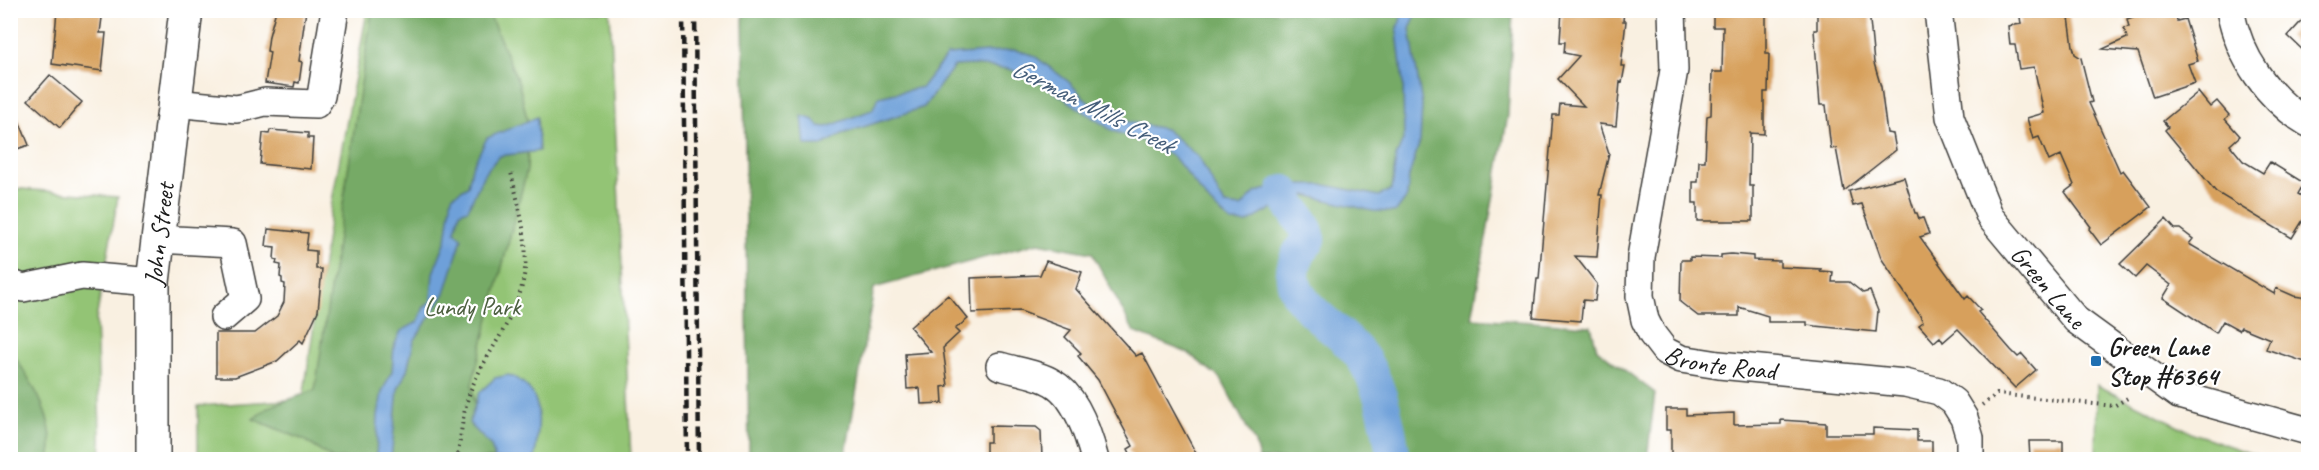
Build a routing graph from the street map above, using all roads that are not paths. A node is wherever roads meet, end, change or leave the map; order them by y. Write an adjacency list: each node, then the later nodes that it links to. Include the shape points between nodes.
1 (186, 10): 6 (main road, John Street)
2 (335, 10): 6 (street, via 321,96 316,104 267,102 237,108)
3 (1672, 10): 16 (street, Bronte Road, via 1674,70 1641,256 1640,296 1652,334 1665,351 1681,359 1905,383 1939,391 1954,402 1964,418 1970,438)
4 (1938, 10): 13 (street, Green Lane, via 1950,117 1990,217 2076,320 2179,395)
5 (2230, 10): 7 (street, via 2234,34 2258,76 2287,110)
6 (174, 103): 8 (main road, John Street)
7 (2308, 123)
8 (157, 239): 9 (main road, John Street); 11 (street, via 233,243 245,299)
9 (153, 282): 10 (street, via 82,276 22,288); 14 (main road, John Street)
10 (10, 283)
11 (224, 317)
12 (1000, 366): 15 (street, via 1053,383 1066,394)
13 (2308, 431)
14 (153, 459)
15 (1095, 459)
16 (1970, 459)

